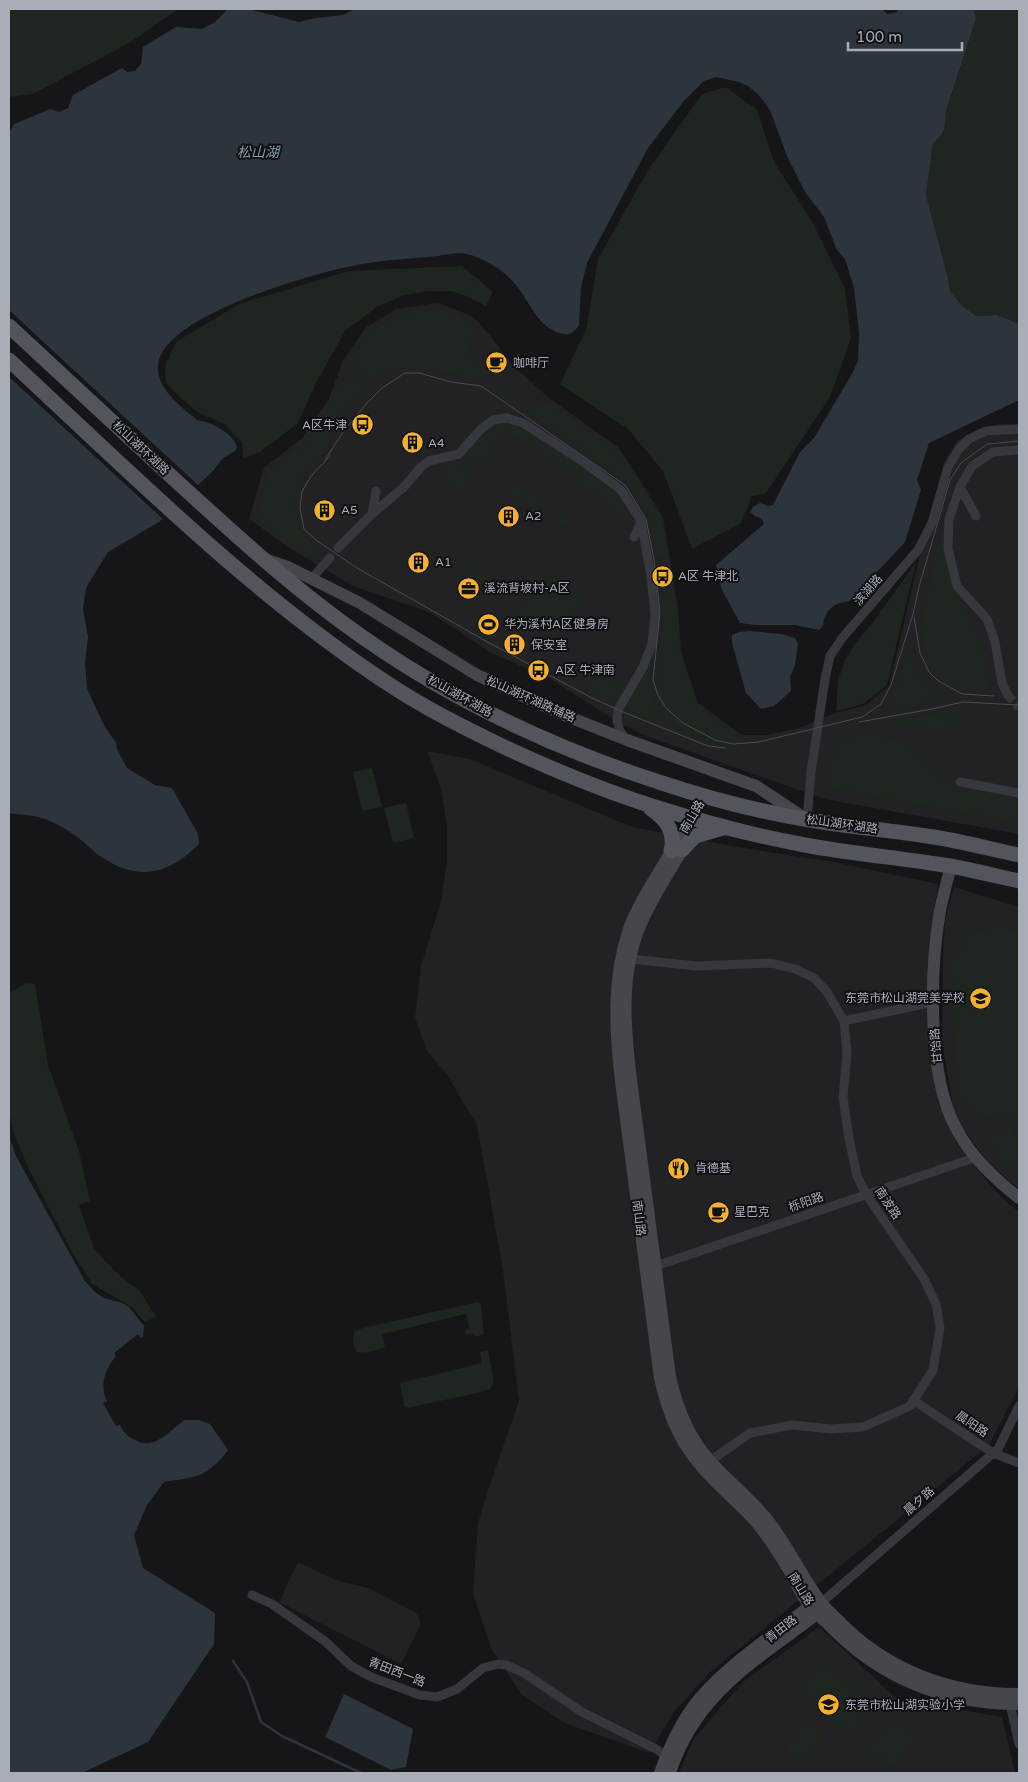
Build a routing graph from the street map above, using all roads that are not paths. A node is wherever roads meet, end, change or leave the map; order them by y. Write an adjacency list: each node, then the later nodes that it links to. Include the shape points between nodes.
1 (9, 326): 12 (main road, 松山湖环湖路)
2 (9, 360): 20 (main road, 松山湖环湖路, via 193,530 270,597 351,659 461,727 532,760)
3 (1019, 429): 22 (street, 滨湖路, via 980,433 955,454 922,543 830,656 810,772)
4 (1019, 450): 5 (street, via 993,452 984,457 972,466)
5 (960, 488): 8 (street); 15 (street, via 949,519 948,548 956,586 994,631 1002,683)
6 (376, 491): 7 (street)
7 (372, 514): 9 (street, via 429,461 458,454 492,420 507,418 538,432 608,480 621,490); 11 (street)
8 (976, 516)
9 (641, 521): 10 (street); 16 (street, via 655,614 652,644 643,667 618,710 616,721)
10 (634, 536)
11 (338, 548)
12 (262, 558): 14 (main road, 松山湖环湖路辅路); 19 (main road, 松山湖环湖路, via 343,624 461,699 599,761)
13 (330, 558): 14 (street)
14 (312, 578): 16 (main road, 松山湖环湖路辅路, via 377,612 477,675)
15 (1007, 694)
16 (627, 740): 22 (main road, 松山湖环湖路辅路, via 756,786)
17 (960, 782): 18 (street)
18 (1019, 793)
19 (704, 796): 21 (main road, 南山路); 22 (main road, 松山湖环湖路)
20 (641, 802): 21 (main road, 松山湖环湖路); 24 (main road, via 668,826)
21 (695, 818): 23 (main road, 松山湖环湖路); 24 (main road, 南山路)
22 (807, 820): 25 (main road, 松山湖环湖路, via 930,836)
23 (733, 828): 24 (main road, via 700,833); 26 (main road, 松山湖环湖路, via 804,844)
24 (677, 851): 28 (main road, 南山路, via 638,932); 34 (main road, 南山路, via 638,908 629,929 617,978 615,1003 616,1042)
25 (1019, 855)
26 (951, 866): 27 (main road, 松山湖环湖路); 29 (main road, 甘饴路, via 935,945)
27 (1019, 880)
28 (631, 959): 30 (street, 南波路, via 696,966 771,963 795,969 814,978 827,992); 34 (main road, 南山路, via 625,1003 626,1041)
29 (934, 1002): 30 (street); 31 (main road, 甘饴路, via 936,1053 945,1101 955,1127)
30 (844, 1021): 32 (street, 南波路, via 848,1053 843,1097 848,1138)
31 (974, 1158): 32 (street, 栎阳路); 33 (main road, 甘饴路)
32 (866, 1194): 34 (street, 栎阳路); 35 (street, 南波路, via 924,1279 936,1304 940,1328 933,1370)
33 (1019, 1198)
34 (650, 1268): 38 (main road, 南山路, via 676,1403 691,1436); 41 (main road, 南山路, via 660,1378 673,1422 702,1468 746,1510 768,1537)
35 (913, 1400): 37 (street, 晨阳路); 38 (street, 南波路, via 910,1406 863,1427 831,1429 792,1425 750,1433)
36 (1019, 1406): 37 (street, 晨夕路)
37 (993, 1453): 39 (street, 晨阳路); 41 (street, 晨夕路)
38 (710, 1461): 41 (main road, 南山路, via 776,1531)
39 (1019, 1463)
40 (252, 1595): 44 (street, 青田西一路, via 272,1604 326,1642 351,1666 371,1677 420,1695 437,1697 461,1687 479,1670 495,1664 506,1665 582,1712)
41 (816, 1608): 42 (main road, 南山路, via 904,1670 950,1686); 44 (main road, 青田路, via 731,1667 705,1693 676,1734)
42 (1015, 1699): 43 (street)
43 (1019, 1744)
44 (670, 1758): 45 (main road, 青田路); 46 (main road, 青田路)
45 (660, 1773)
46 (670, 1773)

